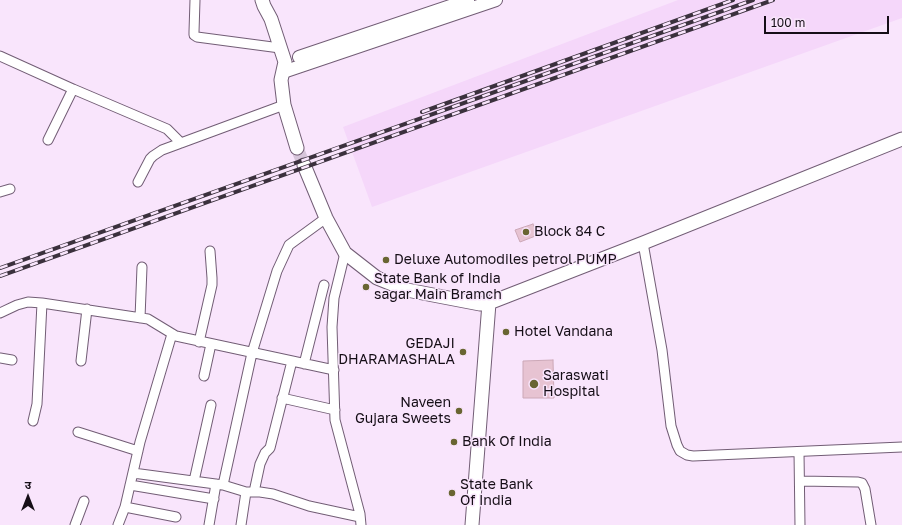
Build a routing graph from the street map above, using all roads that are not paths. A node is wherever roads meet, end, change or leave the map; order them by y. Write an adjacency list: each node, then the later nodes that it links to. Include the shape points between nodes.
1 (195, 0): 7 (street, via 196,37)
2 (262, 0): 6 (main road)
3 (271, 0): 6 (main road)
4 (468, 0): 9 (street)
5 (496, 0): 9 (street)
6 (271, 19): 7 (main road)
7 (280, 48): 9 (main road)
8 (0, 56): 10 (street)
9 (284, 67): 11 (main road, via 281,80)
10 (73, 89): 13 (street); 14 (street, via 167,129)
11 (284, 105): 14 (street); 15 (main road)
12 (902, 139): 21 (main road)
13 (48, 140)
14 (181, 143): 17 (street, via 153,156)
15 (297, 148)
16 (304, 165): 20 (main road)
17 (138, 182)
18 (10, 189): 19 (street)
19 (0, 192)
20 (326, 218): 23 (main road); 34 (street, via 289,245 277,271)
21 (643, 243): 27 (main road); 49 (street, via 662,350 671,426 680,451 693,456)
22 (210, 251): 32 (street, via 212,284)
23 (345, 253): 27 (main road, via 377,278 407,290); 40 (street, via 334,298)
24 (142, 267): 30 (street)
25 (324, 285): 39 (street)
26 (42, 303): 28 (street); 29 (street, via 28,302); 45 (street, via 37,404)
27 (484, 303): 65 (main road); 66 (main road)
28 (87, 309): 30 (street); 37 (street)
29 (0, 313)
30 (140, 318): 31 (street, via 148,319)
31 (172, 334): 32 (street); 48 (street)
32 (199, 342): 33 (street)
33 (211, 344): 34 (street); 41 (street)
34 (252, 353): 38 (street); 54 (street)
35 (0, 358): 36 (street)
36 (12, 360)
37 (81, 361)
38 (292, 361): 39 (street); 42 (street)
39 (304, 364): 40 (street)
40 (334, 370): 44 (street)
41 (204, 376)
42 (282, 398): 44 (street); 55 (street, via 270,448 265,453)
43 (211, 405): 51 (street)
44 (335, 410): 60 (street, via 335,420)
45 (33, 421)
46 (78, 432): 48 (street)
47 (902, 447): 49 (street)
48 (138, 451): 50 (street)
49 (799, 452): 52 (street)
50 (133, 473): 51 (street); 53 (street)
51 (194, 481): 54 (street)
52 (800, 481): 67 (street); 68 (street, via 862,483)
53 (130, 485): 56 (street); 58 (street)
54 (219, 485): 55 (street); 56 (street)
55 (250, 492): 60 (street, via 273,494); 64 (street)
56 (214, 500): 63 (street)
57 (84, 501): 61 (street)
58 (125, 506): 59 (street); 62 (street)
59 (176, 517)
60 (361, 521)
61 (76, 525)
62 (118, 525)
63 (209, 525)
64 (241, 525)
65 (464, 525)
66 (472, 525)
67 (800, 525)
68 (871, 525)

